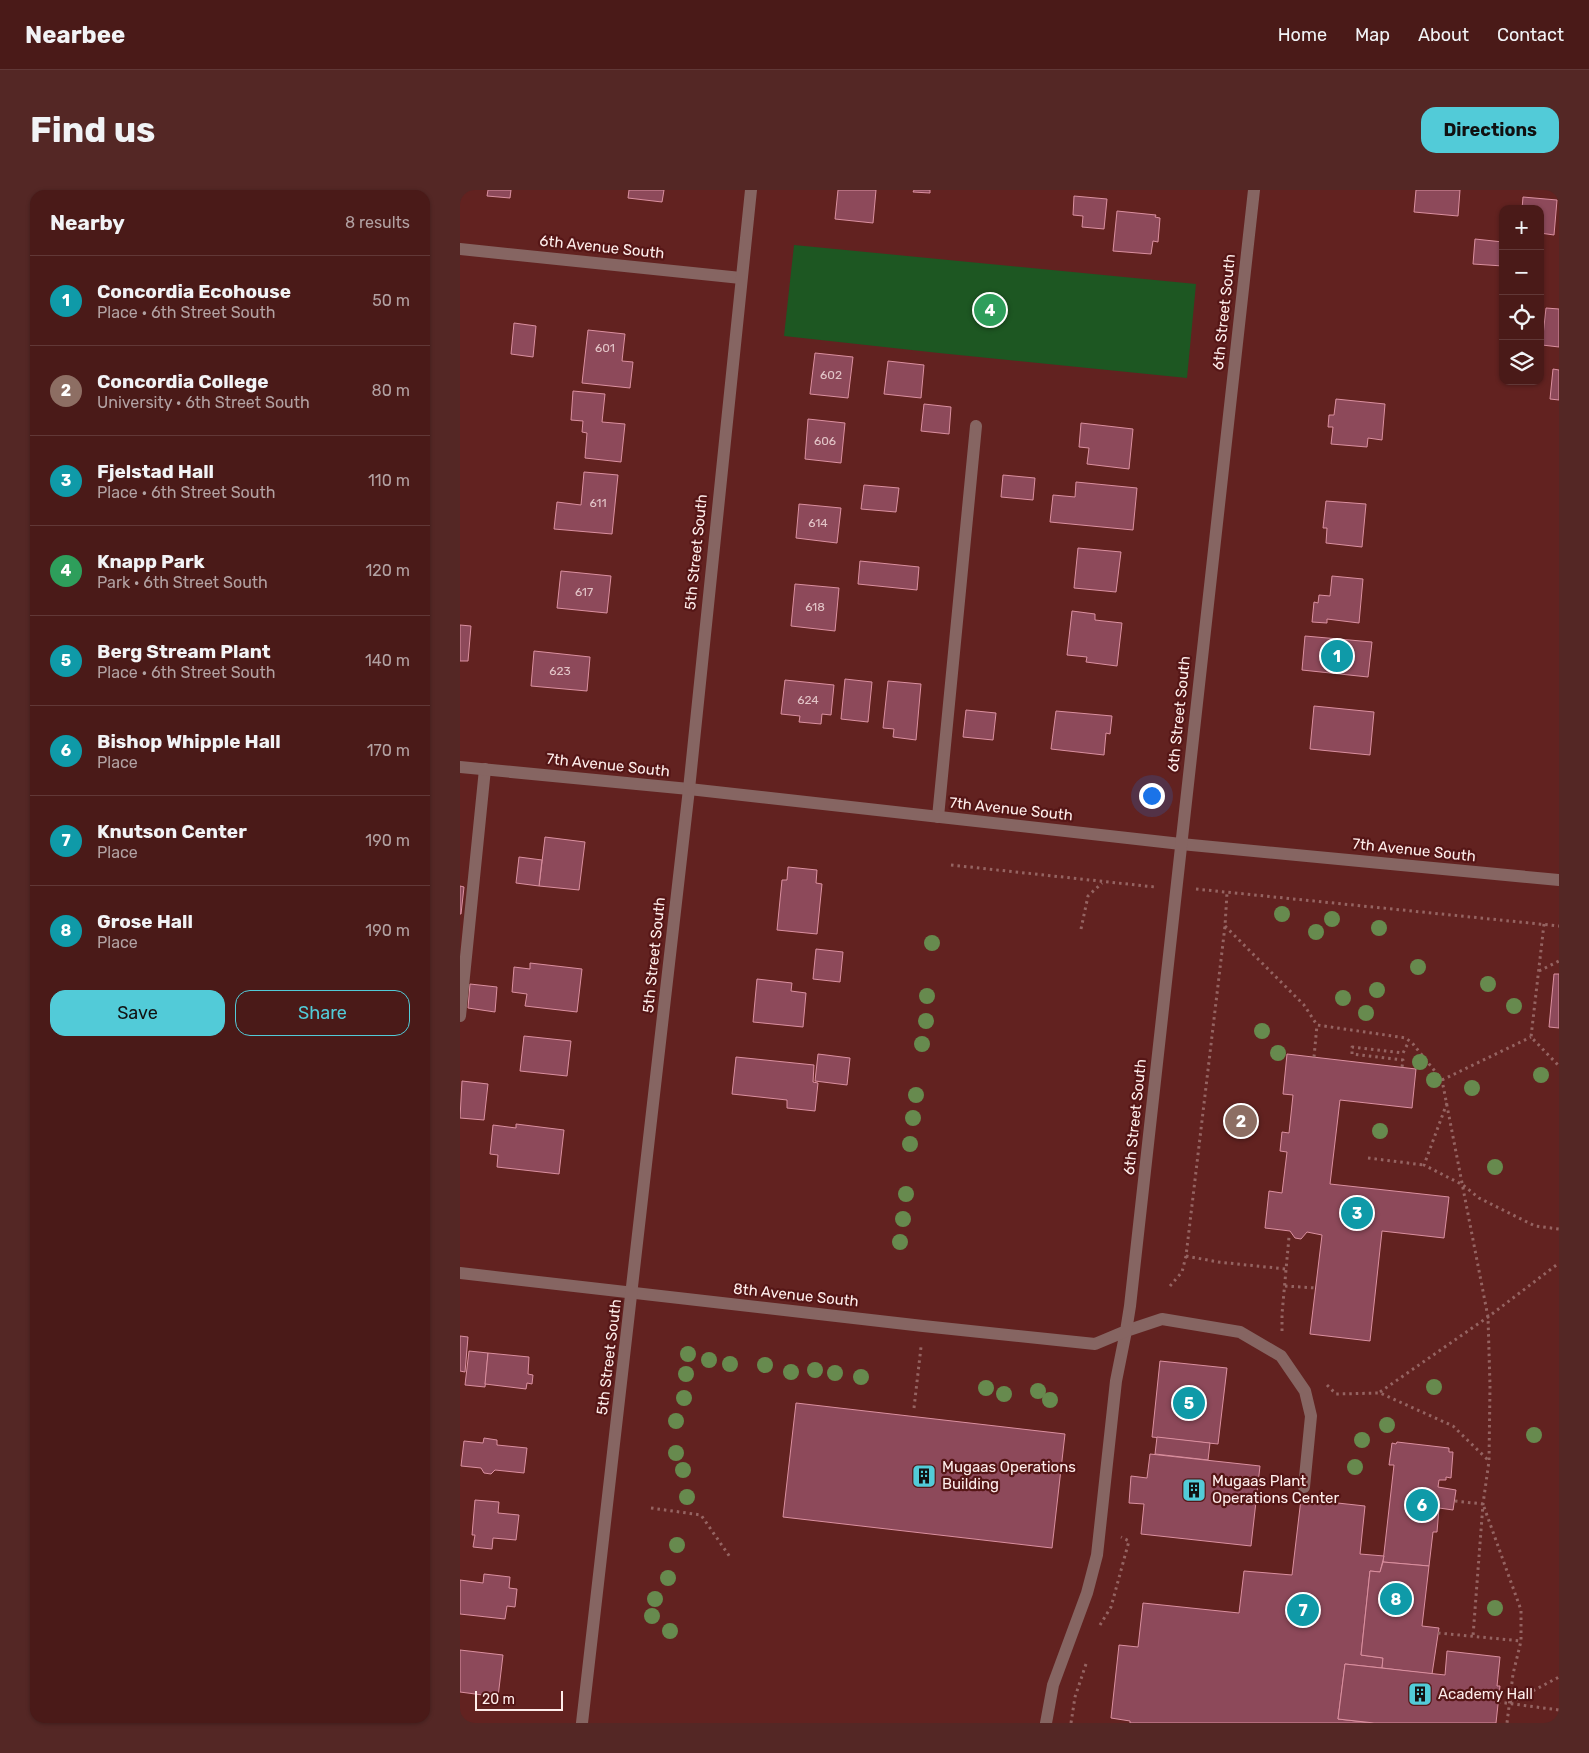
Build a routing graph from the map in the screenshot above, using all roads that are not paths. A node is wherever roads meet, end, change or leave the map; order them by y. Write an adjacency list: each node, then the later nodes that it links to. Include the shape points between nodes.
1 (751, 190): 4 (street, 5th Street South)
2 (1254, 190): 10 (street, 6th Street South)
3 (460, 249): 4 (street, 6th Avenue South)
4 (741, 278): 8 (street, 5th Street South)
5 (976, 426): 9 (street)
6 (460, 767): 7 (street, 7th Avenue South)
7 (485, 769): 8 (street, 7th Avenue South); 12 (street)
8 (689, 789): 9 (street, 7th Avenue South); 14 (street, 5th Street South)
9 (938, 817): 10 (street, 7th Avenue South)
10 (1181, 844): 11 (street, 7th Avenue South); 15 (street, 6th Street South)
11 (1559, 880)
12 (460, 1016)
13 (460, 1273): 14 (street, 8th Avenue South)
14 (632, 1293): 15 (street, 8th Avenue South, via 1095,1344); 17 (street, 5th Street South)
15 (1126, 1331): 16 (street, 8th Avenue South, via 1162,1319 1240,1332 1281,1356 1305,1391 1311,1416); 18 (street, 6th Street South, via 1116,1381 1097,1555 1087,1593 1053,1685)
16 (1304, 1487)
17 (582, 1723)
18 (1046, 1723)

